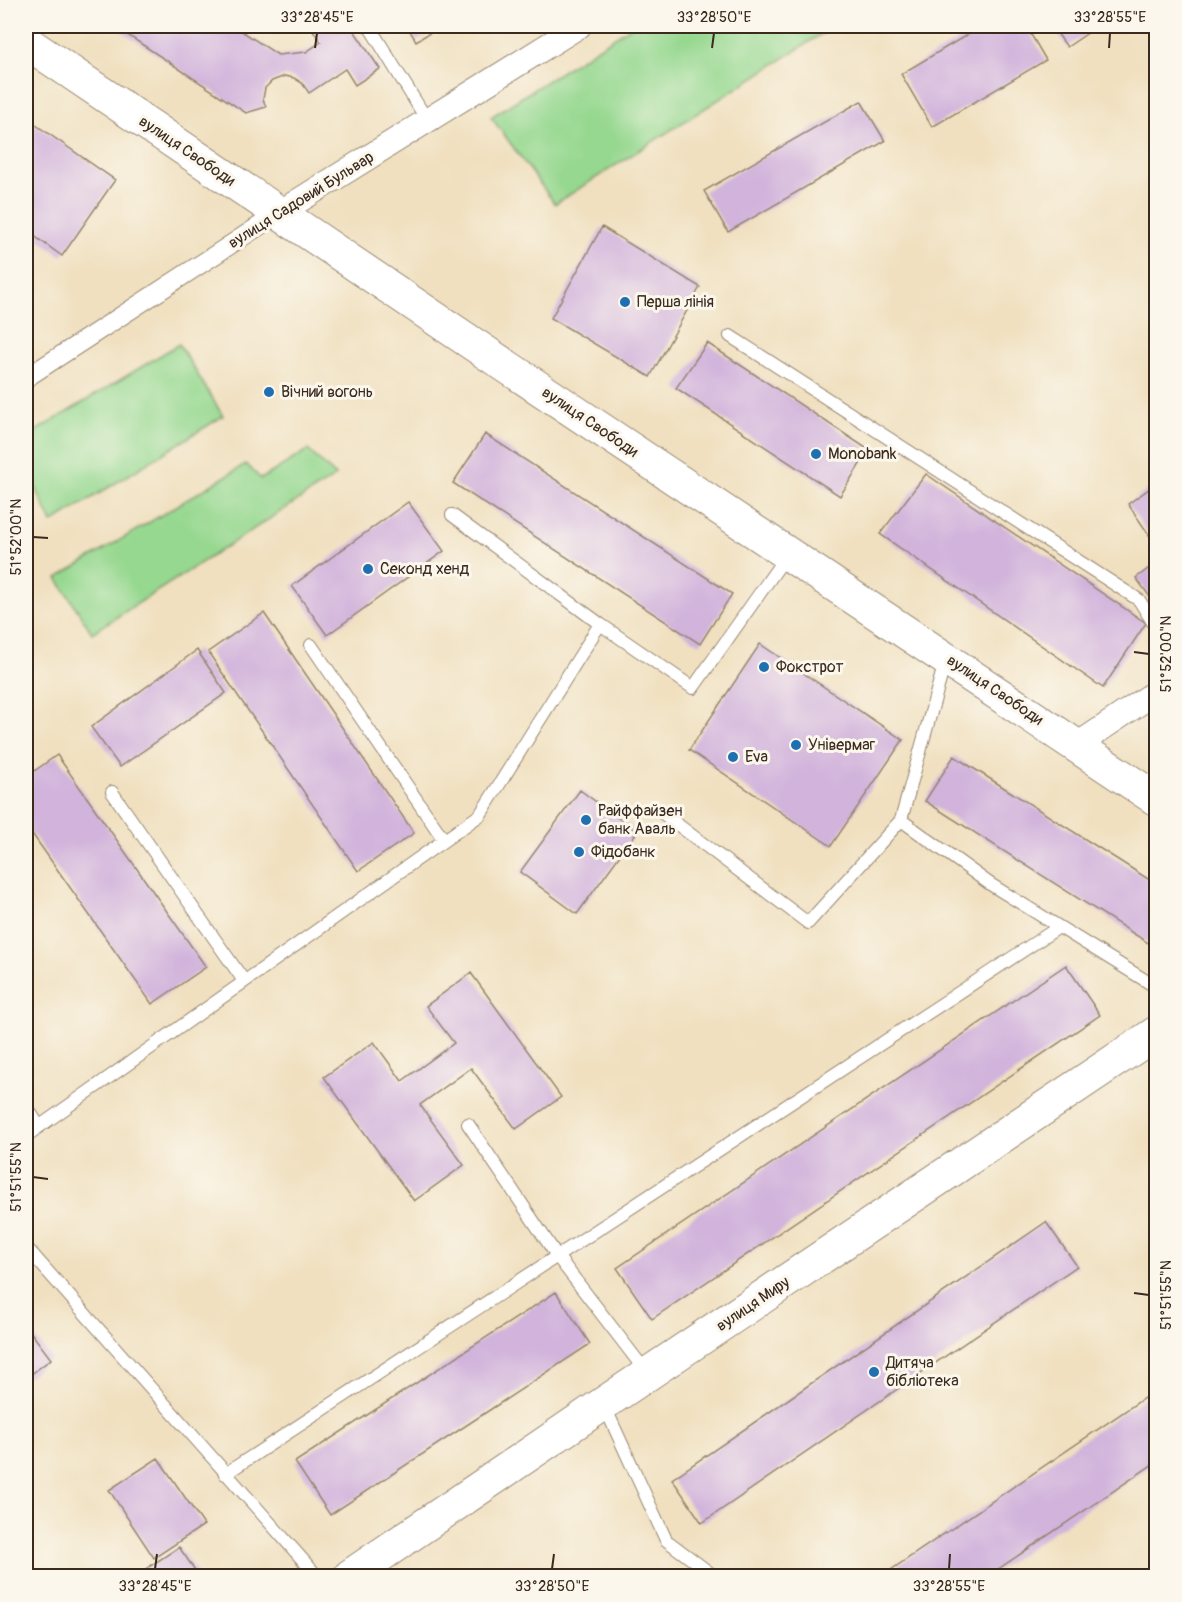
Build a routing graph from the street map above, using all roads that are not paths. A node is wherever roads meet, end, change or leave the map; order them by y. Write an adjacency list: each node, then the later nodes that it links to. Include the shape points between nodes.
1 (369, 26): 4 (lane)
2 (579, 26): 4 (street, вулиця Садовий Бульвар)
3 (26, 42): 5 (main road, вулиця Свободи)
4 (427, 120): 5 (street, вулиця Садовий Бульвар)
5 (279, 213): 7 (street, вулиця Садовий Бульвар); 9 (main road, вулиця Свободи)
6 (730, 336): 11 (lane, via 1138,600)
7 (26, 378)
8 (452, 515): 10 (lane)
9 (788, 553): 10 (lane, via 693,688); 13 (main road, вулиця Свободи)
10 (600, 624): 20 (lane, via 480,815)
11 (1156, 627)
12 (311, 645): 20 (lane)
13 (946, 658): 15 (main road, вулиця Свободи); 19 (lane)
14 (1156, 692): 15 (street)
15 (1077, 745): 17 (main road, вулиця Свободи)
16 (112, 792): 22 (lane)
17 (1156, 799)
18 (661, 812): 19 (lane, via 808,923)
19 (902, 820): 21 (lane, via 990,884)
20 (444, 840): 22 (lane)
21 (1059, 927): 23 (lane); 30 (lane)
22 (244, 981): 27 (lane)
23 (1156, 987)
24 (1156, 1033): 31 (main road, вулиця Миру)
25 (26, 1106): 27 (lane)
26 (468, 1124): 30 (lane)
27 (39, 1126): 28 (lane)
28 (26, 1136)
29 (26, 1247): 33 (lane)
30 (557, 1256): 31 (lane); 33 (lane)
31 (648, 1374): 32 (main road, вулиця Миру)
32 (603, 1404): 35 (main road, вулиця Миру); 36 (lane, via 666,1540)
33 (225, 1473): 34 (lane)
34 (317, 1576)
35 (350, 1576)
36 (714, 1576)

